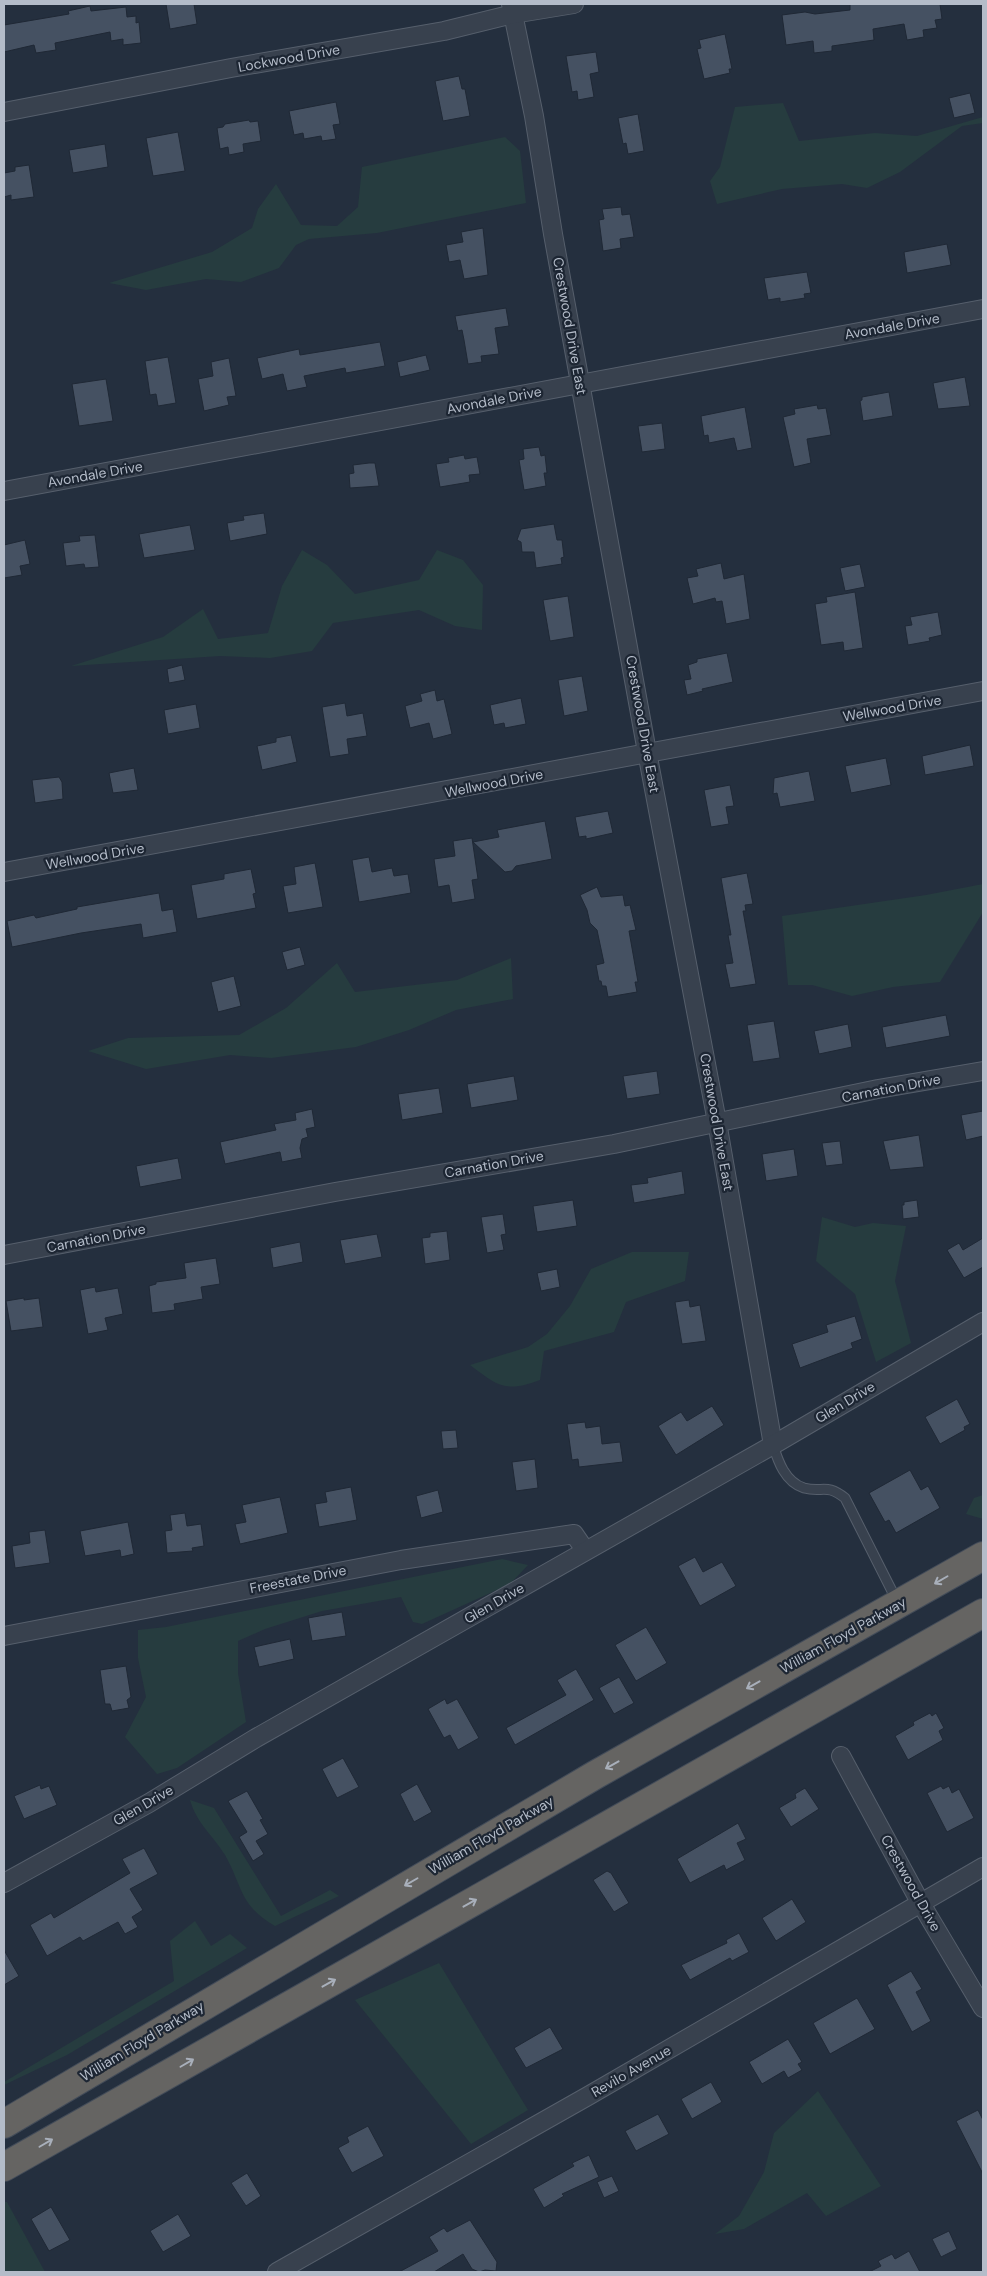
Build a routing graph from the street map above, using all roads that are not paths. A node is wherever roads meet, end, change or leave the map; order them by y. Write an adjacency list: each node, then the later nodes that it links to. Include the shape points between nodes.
1 (574, 4): 2 (street, Lockwood Drive)
2 (512, 9): 3 (street, Lockwood Drive, via 444,31); 5 (street, Crestwood Drive East)
3 (4, 112)
4 (983, 310): 5 (street, Avondale Drive)
5 (581, 384): 6 (street, Avondale Drive); 8 (street, Crestwood Drive East)
6 (4, 491)
7 (983, 692): 8 (street, Wellwood Drive)
8 (647, 752): 9 (street, Wellwood Drive, via 401,801); 11 (street, Crestwood Drive East)
9 (4, 872)
10 (983, 1072): 11 (street, Carnation Drive, via 878,1089)
11 (717, 1122): 12 (street, Carnation Drive, via 614,1144 325,1194); 14 (street, Crestwood Drive East)
12 (4, 1255)
13 (983, 1322): 14 (street, Glen Drive)
14 (773, 1445): 15 (street, Glen Drive); 17 (lane, via 779,1464 790,1478 804,1488 835,1490 845,1498)
15 (586, 1550): 19 (street, Freestate Drive, via 574,1534 534,1538); 22 (street, Glen Drive, via 256,1738 149,1803)
16 (983, 1556): 17 (highway, William Floyd Parkway, one-way to 17)
17 (899, 1604): 25 (highway, William Floyd Parkway, one-way to 25, via 586,1780)
18 (983, 1613): 26 (highway, one-way to 18)
19 (4, 1636)
20 (841, 1756): 23 (street, Crestwood Drive)
21 (983, 1867): 23 (street, Revilo Avenue)
22 (4, 1882)
23 (920, 1902): 24 (street, Crestwood Drive); 27 (street, Revilo Avenue, via 597,2091)
24 (983, 2008)
25 (4, 2124)
26 (4, 2168)
27 (277, 2272)

